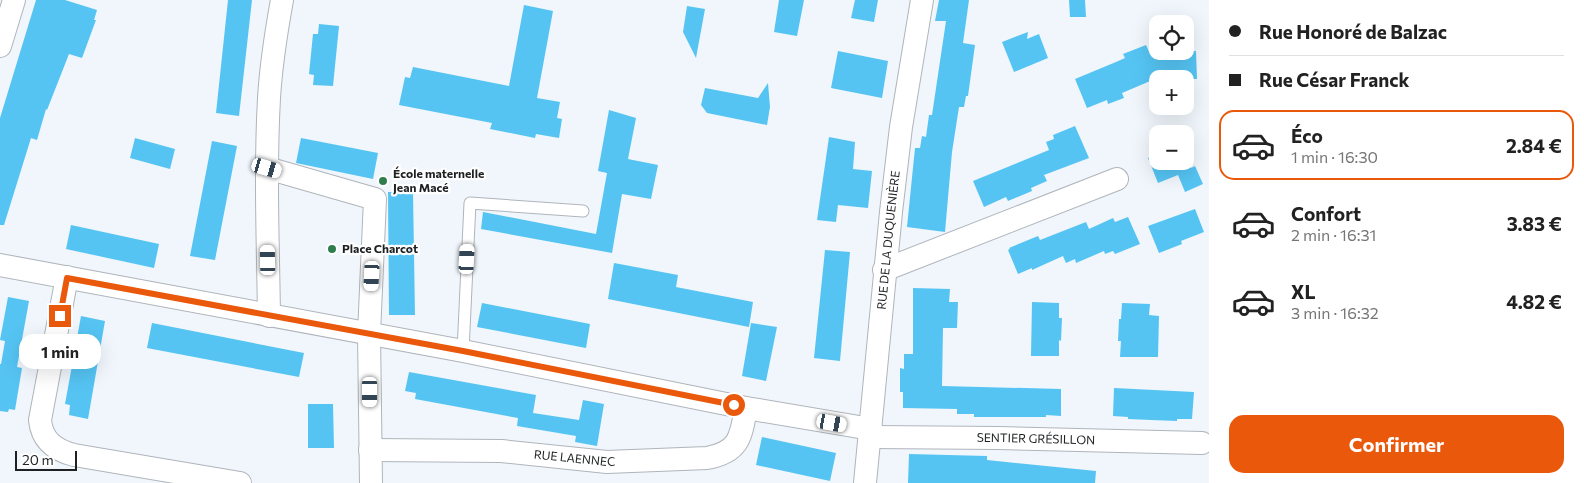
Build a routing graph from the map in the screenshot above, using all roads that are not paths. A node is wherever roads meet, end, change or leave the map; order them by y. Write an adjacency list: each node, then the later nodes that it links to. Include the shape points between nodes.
1 (14, 0): 4 (street)
2 (282, 0): 5 (street, via 270,84)
3 (922, 0): 9 (street, RUE DE LA DUQUENIÈRE, via 901,127)
4 (0, 46)
5 (267, 168): 11 (street); 12 (street, via 375,198)
6 (1117, 179): 9 (street)
7 (582, 211): 13 (lane, via 470,203)
8 (0, 265): 10 (street, SENTIER GRÉSILLON)
9 (884, 270): 15 (street, RUE DE LA DUQUENIÈRE)
10 (67, 278): 11 (street, SENTIER GRÉSILLON); 18 (street, via 40,420 42,432 51,446 74,455)
11 (269, 316): 12 (street, SENTIER GRÉSILLON)
12 (369, 334): 13 (street, SENTIER GRÉSILLON); 17 (street)
13 (463, 351): 14 (street, SENTIER GRÉSILLON)
14 (746, 408): 15 (street, SENTIER GRÉSILLON); 17 (street, RUE LAENNEC, via 739,441 723,454 707,458 608,462 501,451)
15 (871, 433): 16 (street, SENTIER GRÉSILLON); 20 (street, RUE DE LA DUQUENIÈRE)
16 (1202, 443)
17 (370, 450): 19 (street)
18 (240, 483)
19 (371, 483)
20 (865, 483)

